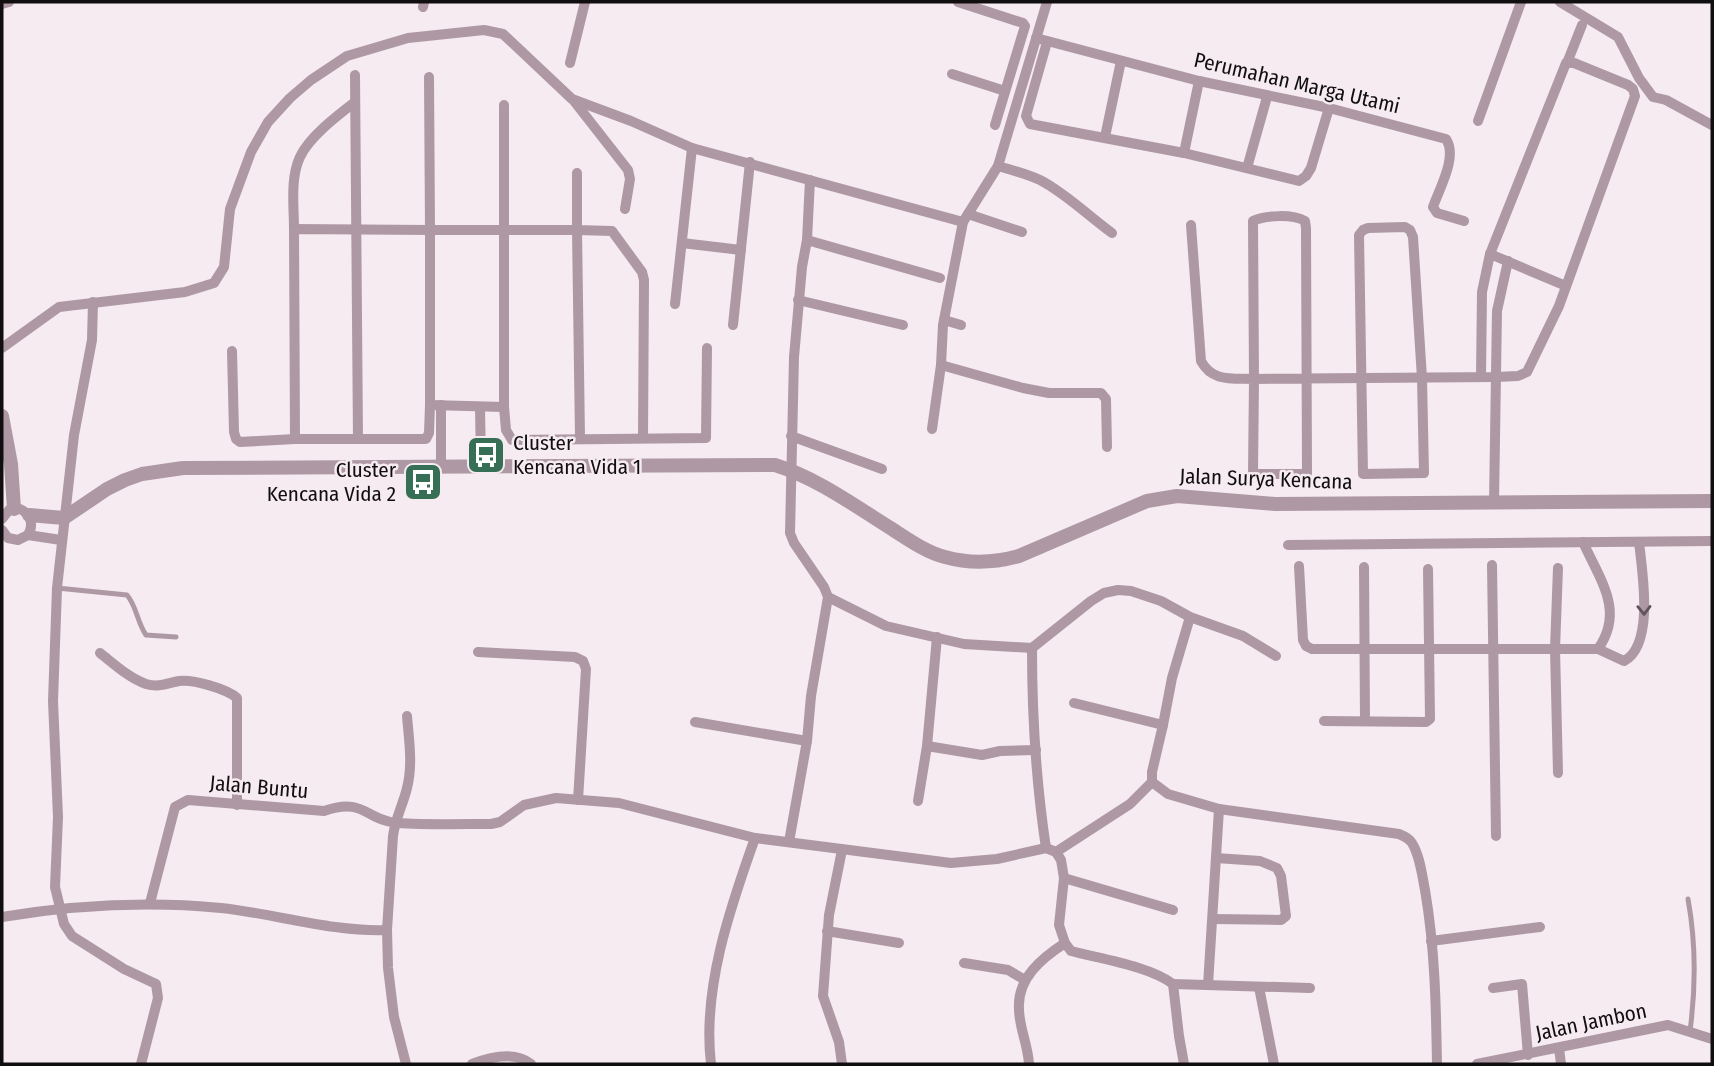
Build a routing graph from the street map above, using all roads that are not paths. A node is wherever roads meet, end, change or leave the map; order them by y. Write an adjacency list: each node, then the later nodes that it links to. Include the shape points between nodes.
1 (9, 2): 7 (street)
2 (585, 2): 12 (street)
3 (958, 2): 17 (street, via 1026,26)
4 (1046, 2): 9 (street)
5 (1521, 2): 23 (street)
6 (1560, 2): 25 (street, via 1618,37 1653,97)
7 (2, 4)
8 (1582, 25): 11 (street)
9 (1041, 40): 10 (street, Perumahan Marga Utami); 26 (street, via 1026,116 1030,124); 30 (street)
10 (1121, 61): 16 (street, Perumahan Marga Utami); 26 (street)
11 (1567, 62): 48 (street); 51 (street, via 1628,85 1635,96)
12 (570, 63)
13 (952, 74): 17 (street)
14 (355, 75): 20 (street)
15 (429, 77): 40 (street)
16 (1199, 81): 18 (street, Perumahan Marga Utami); 28 (street)
17 (1005, 91): 24 (street)
18 (1267, 97): 22 (street, Perumahan Marga Utami); 31 (street)
19 (572, 99): 27 (street); 34 (street, via 628,170); 53 (street, via 503,34 484,30 408,38 347,56 290,98 258,136 230,209 224,267 214,283 186,292)
20 (355, 102): 38 (street, via 328,122 300,156 294,182); 39 (street)
21 (504, 105): 41 (street)
22 (1329, 108): 31 (street, via 1306,176 1291,180); 36 (street, Perumahan Marga Utami, via 1446,139 1450,157 1433,207 1437,213)
23 (1478, 121)
24 (995, 125)
25 (1712, 125)
26 (1105, 137): 28 (street)
27 (692, 148): 29 (street); 46 (street)
28 (1184, 153): 31 (street)
29 (750, 162): 33 (street); 47 (street)
30 (998, 166): 35 (street); 44 (street, via 1049,185)
31 (1247, 168)
32 (578, 173): 42 (street)
33 (810, 180): 35 (street); 45 (street)
34 (625, 209)
35 (965, 218): 43 (street); 55 (street)
36 (1464, 220)
37 (1191, 225): 67 (street, via 1201,360 1206,371 1216,377)
38 (294, 229): 39 (street); 77 (street)
39 (358, 230): 40 (street); 78 (street)
40 (430, 230): 41 (street); 69 (street)
41 (505, 230): 42 (street); 71 (street)
42 (577, 230): 75 (street); 76 (street, via 612,232 642,272)
43 (1022, 232)
44 (1112, 233)
45 (807, 240): 50 (street); 52 (street)
46 (682, 243): 47 (street); 54 (street)
47 (741, 250): 56 (street)
48 (1490, 254): 49 (street); 63 (street, via 1482,292)
49 (1508, 261): 51 (street); 64 (street, via 1497,311)
50 (940, 278)
51 (1566, 286): 64 (street, via 1527,372)
52 (798, 300): 57 (street); 74 (street)
53 (93, 302): 59 (street, via 59,307); 88 (street, via 92,340)
54 (675, 304)
55 (944, 320): 58 (street); 62 (street)
56 (733, 325)
57 (904, 325)
58 (961, 325)
59 (2, 348)
60 (707, 348): 76 (street, via 706,438)
61 (232, 351): 77 (street, via 236,439)
62 (941, 365): 73 (street); 79 (street, via 1036,390 1101,393 1106,399)
63 (1481, 376): 64 (street); 65 (street)
64 (1496, 377): 85 (street)
65 (1422, 378): 66 (street); 66 (street, via 1424,473 1363,474); 66 (street, via 1413,237 1405,227 1368,228 1359,236)
66 (1362, 379): 68 (street)
67 (1254, 380): 68 (street); 68 (street, via 1253,474 1307,474); 68 (street, via 1253,221 1299,217 1306,228)
68 (1307, 381)
69 (436, 405): 70 (street); 78 (street, via 426,439); 80 (street)
70 (480, 407): 71 (street); 81 (street)
71 (504, 407): 75 (street, via 512,440)
72 (2, 416): 86 (street)
73 (932, 429)
74 (791, 436): 82 (street); 83 (street)
75 (580, 438): 76 (street)
76 (643, 438)
77 (295, 439): 78 (street)
78 (358, 439)
79 (1107, 447)
80 (440, 466): 81 (street, Jalan Surya Kencana); 88 (street, Jalan Surya Kencana, via 183,468 125,480)
81 (481, 466): 83 (street, Jalan Surya Kencana, via 747,464)
82 (882, 469)
83 (791, 470): 85 (street, Jalan Surya Kencana, via 918,545 945,557 982,563 1019,556 1147,501 1177,496 1275,503); 103 (street, via 790,533)
84 (1712, 502): 85 (street, Jalan Surya Kencana)
85 (1494, 503)
86 (14, 509): 87 (street); 89 (street)
87 (29, 515): 88 (street); 91 (street, via 32,526)
88 (64, 518): 92 (street)
89 (2, 519)
90 (2, 530): 91 (street, via 13,540)
91 (28, 535): 92 (street)
92 (61, 540): 102 (street)
93 (1712, 541): 95 (street)
94 (1583, 542): 95 (street); 96 (street); 112 (street, via 1612,616)
95 (1639, 542): 112 (street, one-way to 112, via 1644,626 1628,660)
96 (1288, 545)
97 (1492, 565): 110 (street)
98 (1299, 566): 108 (street, via 1306,646)
99 (1364, 567): 108 (street)
100 (1558, 568): 111 (street)
101 (1428, 569): 109 (street)
102 (57, 588): 105 (lane, via 127,595 146,635); 141 (street, via 53,731)
103 (828, 597): 106 (street, via 886,625); 122 (street)
104 (1191, 617): 107 (street, via 1130,591 1104,593); 115 (street, via 1243,636); 121 (street)
105 (176, 637)
106 (937, 638): 107 (street); 123 (street)
107 (1032, 648): 124 (street)
108 (1365, 649): 109 (street); 119 (street)
109 (1429, 649): 110 (street); 119 (street, via 1430,719)
110 (1492, 649): 111 (street); 132 (street)
111 (1555, 649): 112 (street); 125 (street)
112 (1598, 649)
113 (478, 652): 127 (street, via 583,661)
114 (100, 653): 129 (street, via 146,684 183,681 226,690 237,698)
115 (1276, 656)
116 (1074, 703): 121 (street)
117 (407, 716): 131 (street, via 408,787)
118 (1324, 720): 119 (street)
119 (1365, 721)
120 (695, 722): 122 (street)
121 (1163, 725): 126 (street)
122 (807, 741): 134 (street)
123 (926, 746): 124 (street, via 982,755); 128 (street)
124 (1036, 750): 136 (street)
125 (1558, 773)
126 (1152, 782): 130 (street, via 1168,794); 136 (street, via 1130,804)
127 (578, 800): 131 (street, via 524,805 492,824); 133 (street, via 620,803)
128 (918, 801)
129 (237, 806): 131 (street, Jalan Buntu, via 324,811 352,806); 140 (street, Jalan Buntu, via 188,800 175,807)
130 (1219, 809): 137 (street); 148 (street, via 1407,838 1419,864)
131 (395, 823): 146 (street)
132 (1496, 836)
133 (755, 838): 134 (street); 166 (street, via 715,985)
134 (789, 842): 135 (street)
135 (842, 850): 136 (street, via 951,863); 147 (street)
136 (1051, 850): 138 (street, via 1061,860)
137 (1216, 858): 144 (street); 144 (street, via 1260,861 1277,868 1286,916 1281,920)
138 (1064, 878): 142 (street); 150 (street, via 1059,925)
139 (1688, 899): 158 (lane, via 1695,979)
140 (150, 903): 141 (street); 146 (street)
141 (58, 907): 143 (street); 162 (street, via 72,936 156,984 158,998)
142 (1173, 910)
143 (2, 917)
144 (1213, 919): 154 (street)
145 (1540, 927): 148 (street)
146 (387, 930): 163 (street, via 394,1017)
147 (827, 931): 149 (street); 167 (street, via 823,996)
148 (1432, 941): 171 (street)
149 (899, 943)
150 (1065, 943): 152 (street, via 1040,959); 153 (street, via 1071,951 1132,967)
151 (964, 963): 152 (street, via 1008,970)
152 (1025, 980): 168 (street, via 1018,1008)
153 (1173, 984): 154 (street); 169 (street)
154 (1208, 985): 155 (street)
155 (1259, 987): 156 (street); 170 (street)
156 (1310, 988)
157 (1493, 988): 161 (street, via 1521,984)
158 (1690, 1031): 159 (street, Jalan Jambon); 160 (street, Jalan Jambon, via 1668,1025)
159 (1712, 1039)
160 (1559, 1048): 161 (street, Jalan Jambon); 173 (street)
161 (1528, 1055): 172 (street, Jalan Jambon)
162 (141, 1064)
163 (406, 1064)
164 (472, 1064): 165 (street, via 492,1057 525,1059)
165 (531, 1064)
166 (711, 1064)
167 (842, 1064)
168 (1029, 1064)
169 (1184, 1064)
170 (1274, 1064)
171 (1437, 1064)
172 (1477, 1064)
173 (1561, 1064)

